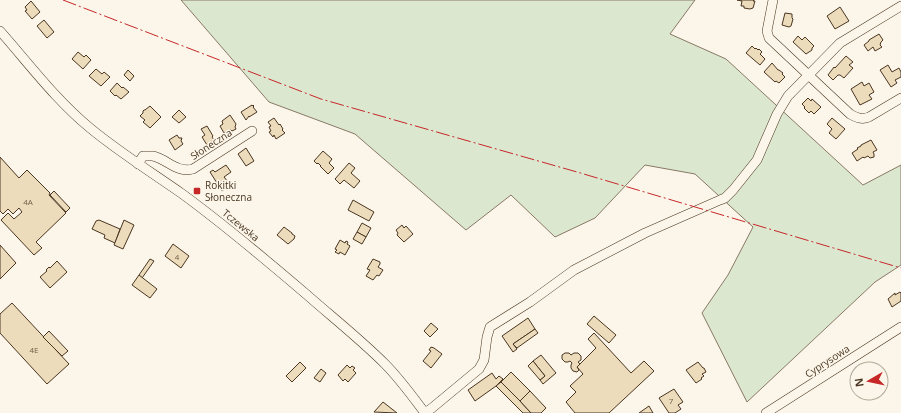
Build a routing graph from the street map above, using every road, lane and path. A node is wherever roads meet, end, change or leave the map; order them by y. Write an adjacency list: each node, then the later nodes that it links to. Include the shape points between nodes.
1 (773, 0): 4 (street, via 767,30 769,38)
2 (901, 6): 4 (street, via 840,43)
3 (0, 31): 7 (street, Tczewska, via 69,109)
4 (808, 74): 5 (street, via 850,114 860,119 869,117); 9 (street, via 783,102 757,160 729,195 645,233 574,270 490,327 484,360 479,369)
5 (901, 98)
6 (252, 131): 7 (street, Słoneczna, via 192,169 180,169 154,156 143,156)
7 (138, 164): 9 (street, Tczewska, via 239,237 341,324 385,364)
8 (901, 327): 10 (street, Cyprysowa)
9 (425, 413)
10 (766, 413)

